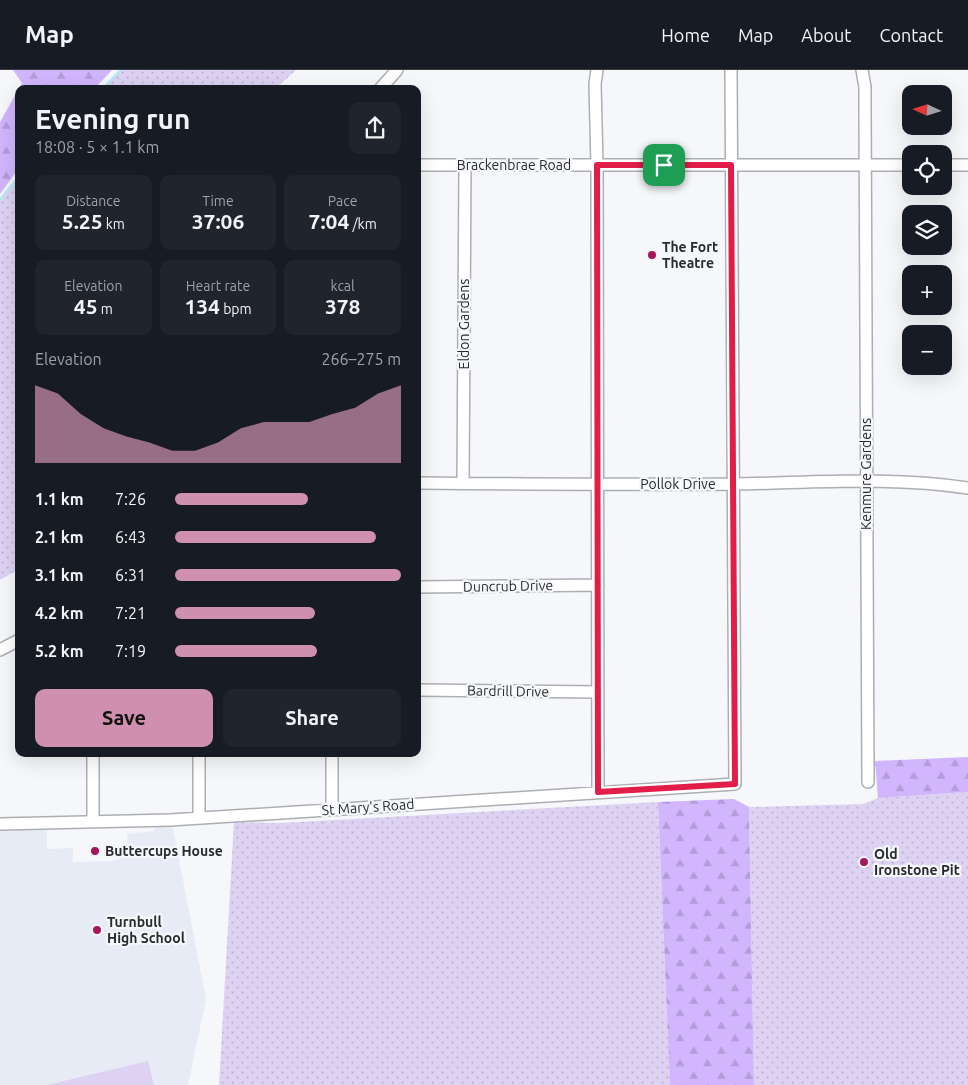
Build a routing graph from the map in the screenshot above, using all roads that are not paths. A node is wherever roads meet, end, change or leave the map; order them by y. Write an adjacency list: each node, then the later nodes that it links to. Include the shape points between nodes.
1 (397, 70): 5 (street)
2 (596, 70): 8 (street)
3 (731, 70): 9 (street)
4 (862, 70): 10 (street, Kenmure Gardens)
5 (384, 85)
6 (421, 164): 7 (street, Brackenbrae Road)
7 (464, 165): 8 (street, Brackenbrae Road); 16 (street, Eldon Gardens)
8 (597, 165): 9 (street, Brackenbrae Road); 17 (street)
9 (731, 165): 10 (street, Brackenbrae Road); 18 (street)
10 (865, 165): 11 (street, Brackenbrae Road); 14 (street, Kenmure Gardens)
11 (902, 165)
12 (952, 165): 13 (street)
13 (968, 165)
14 (866, 481): 18 (street, Pollok Drive); 19 (street, Pollok Drive, via 918,482); 29 (street, Kenmure Gardens)
15 (421, 483): 16 (street, Pollok Drive)
16 (463, 483): 17 (street, Pollok Drive)
17 (598, 484): 18 (street, Pollok Drive); 20 (street)
18 (733, 484): 30 (street, St Mary's Road, via 735,784)
19 (968, 488)
20 (598, 585): 21 (street, Duncrub Drive); 25 (street)
21 (421, 587)
22 (15, 642): 23 (street)
23 (0, 650)
24 (421, 690): 25 (street, Bardrill Drive)
25 (598, 692): 30 (street)
26 (92, 757): 33 (street)
27 (199, 757): 32 (street)
28 (332, 757): 31 (street)
29 (868, 782)
30 (598, 792): 31 (street, St Mary's Road)
31 (332, 809): 32 (street, St Mary's Road)
32 (199, 818): 33 (street, St Mary's Road)
33 (93, 821): 34 (street, St Mary's Road)
34 (0, 824)

